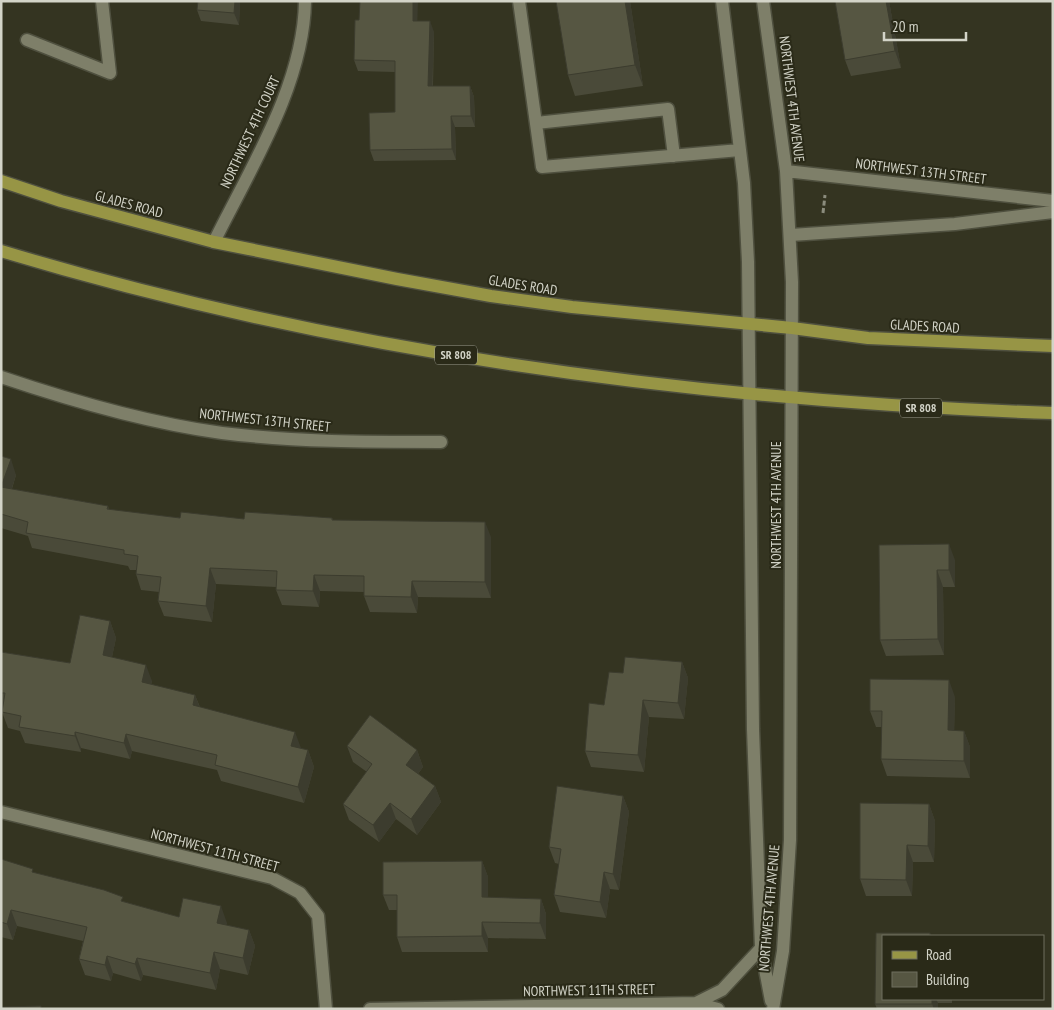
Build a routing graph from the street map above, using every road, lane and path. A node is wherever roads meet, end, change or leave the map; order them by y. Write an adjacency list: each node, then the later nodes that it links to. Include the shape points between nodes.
1 (102, 1): 6 (street, via 110,73)
2 (305, 1): 17 (street, NORTHWEST 4TH COURT, via 301,44 285,95)
3 (519, 1): 7 (street)
4 (722, 1): 8 (street, NORTHWEST 4TH AVENUE)
5 (764, 1): 10 (street, NORTHWEST 4TH AVENUE)
6 (27, 40)
7 (536, 123): 9 (street, via 542,167); 9 (street, via 668,109)
8 (740, 150): 9 (street); 19 (street, NORTHWEST 4TH AVENUE)
9 (674, 156)
10 (786, 171): 13 (street, NORTHWEST 13TH STREET); 16 (street, NORTHWEST 4TH AVENUE)
11 (1, 181): 17 (main road, GLADES ROAD, via 61,201)
12 (826, 190): 15 (path)
13 (1053, 201)
14 (1053, 212): 16 (street, via 954,224)
15 (823, 213)
16 (791, 235): 20 (street, NORTHWEST 4TH AVENUE)
17 (214, 242): 19 (main road, GLADES ROAD, via 491,296 572,308)
18 (1, 251): 23 (main road, SR 808, via 165,297 321,331 519,365)
19 (748, 324): 20 (main road, GLADES ROAD); 23 (street, NORTHWEST 4TH AVENUE)
20 (792, 328): 21 (main road, GLADES ROAD, via 868,338); 24 (street, NORTHWEST 4TH AVENUE)
21 (1053, 346)
22 (1, 377): 26 (street, NORTHWEST 13TH STREET, via 139,417 221,433 329,442)
23 (749, 395): 24 (main road, SR 808); 28 (street, NORTHWEST 4TH AVENUE, via 753,729)
24 (790, 398): 25 (main road, SR 808, via 934,409); 33 (street, NORTHWEST 4TH AVENUE, via 790,840 783,951)
25 (1053, 413)
26 (441, 442)
27 (1, 812): 30 (street, NORTHWEST 11TH STREET, via 272,878 300,893 318,916)
28 (761, 948): 29 (street, via 722,990); 33 (street, NORTHWEST 4TH AVENUE)
29 (696, 1004): 31 (street, NORTHWEST 11TH STREET); 32 (street, NORTHWEST 11TH STREET)
30 (326, 1009)
31 (370, 1009)
32 (718, 1009)
33 (772, 1009)

